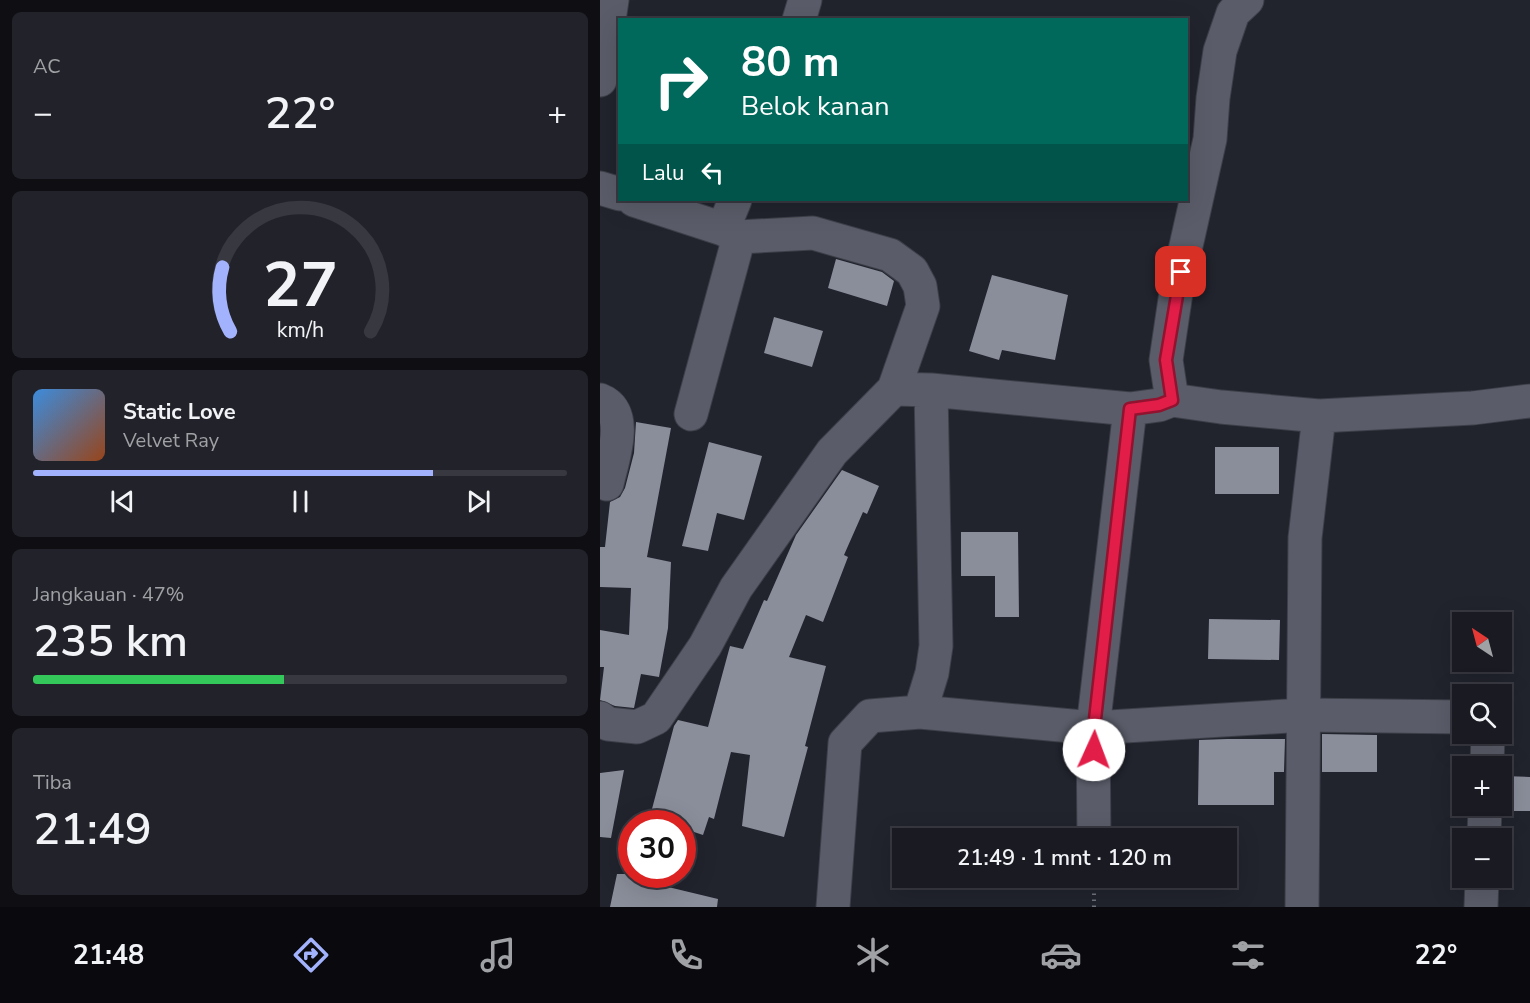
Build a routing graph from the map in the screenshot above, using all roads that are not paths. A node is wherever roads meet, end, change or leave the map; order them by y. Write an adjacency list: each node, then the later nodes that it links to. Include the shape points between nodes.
1 (612, 0): 5 (street)
2 (805, 0): 4 (street)
3 (1235, 4): 14 (street, via 1220,51 1210,138 1177,286 1166,360)
4 (800, 18)
5 (600, 80)
6 (600, 188): 7 (street)
7 (618, 194)
8 (637, 201): 10 (street)
9 (735, 201): 10 (street)
10 (731, 233): 11 (street, via 813,233 890,255 912,271 920,286 923,306); 17 (street)
11 (894, 389): 12 (street); 23 (street, via 832,452 736,588 705,646 656,718 637,727 608,724)
12 (931, 390): 16 (street); 20 (street, via 936,646)
13 (600, 400): 19 (street, via 608,404 617,418)
14 (1172, 400): 16 (street); 18 (street)
15 (1530, 401): 18 (street)
16 (1130, 409): 24 (street)
17 (691, 414)
18 (1319, 416): 21 (street, via 1305,538)
19 (607, 484)
20 (920, 712): 24 (street); 27 (street, via 870,716 845,743)
21 (1304, 715): 22 (street); 24 (street); 28 (street)
22 (1452, 717)
23 (600, 718)
24 (1094, 728): 25 (street)
25 (1094, 828)
26 (1482, 888): 29 (street)
27 (833, 907)
28 (1302, 907)
29 (1481, 907)

